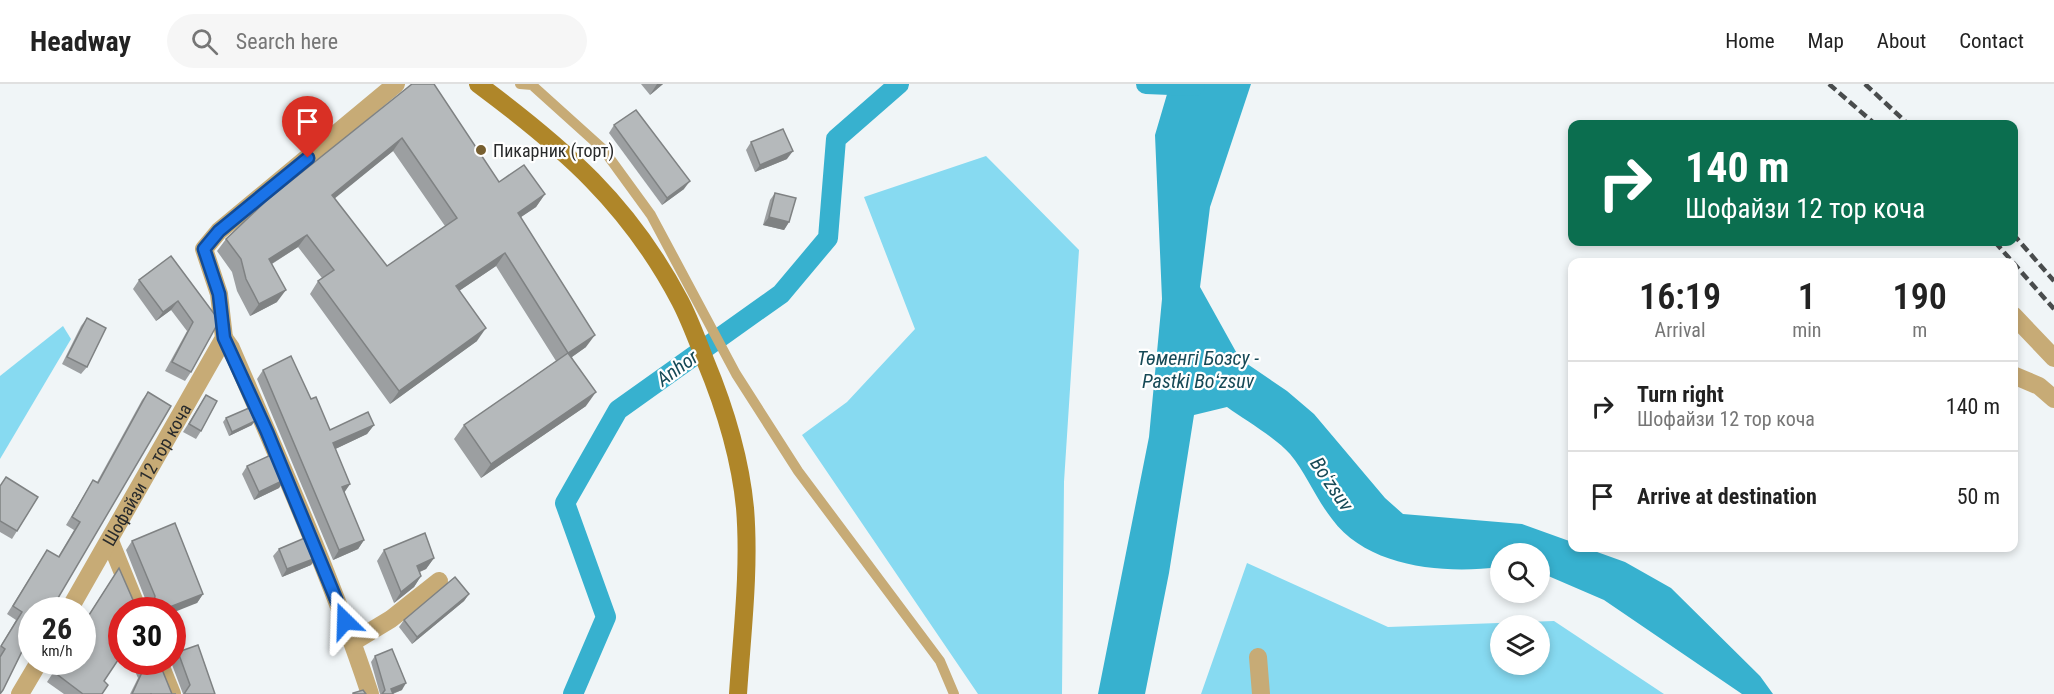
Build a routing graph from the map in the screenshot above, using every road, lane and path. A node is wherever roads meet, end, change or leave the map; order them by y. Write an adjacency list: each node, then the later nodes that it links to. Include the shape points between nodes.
1 (396, 84): 6 (street, via 219,231 204,249 219,294)
2 (478, 84): 4 (main road, via 575,160 612,200)
3 (520, 84): 4 (lane, via 532,85 603,149 651,215)
4 (688, 298): 21 (main road, via 733,437 745,508); 22 (lane, via 798,471 940,661)
5 (2018, 320): 7 (street)
6 (224, 338): 10 (street, Шофайзи 12 тор коча); 14 (street)
7 (2054, 358)
8 (2018, 377): 9 (street, via 2039,386)
9 (2054, 399)
10 (110, 541): 12 (street, Шофайзи 12 тор коча); 13 (street)
11 (439, 581): 14 (street, via 391,619)
12 (77, 597)
13 (133, 597)
14 (353, 642): 20 (street)
15 (1258, 657): 23 (street)
16 (31, 675): 18 (street)
17 (164, 675): 19 (street)
18 (20, 694)
19 (172, 694)
20 (370, 694)
21 (738, 694)
22 (954, 694)
23 (1262, 694)

